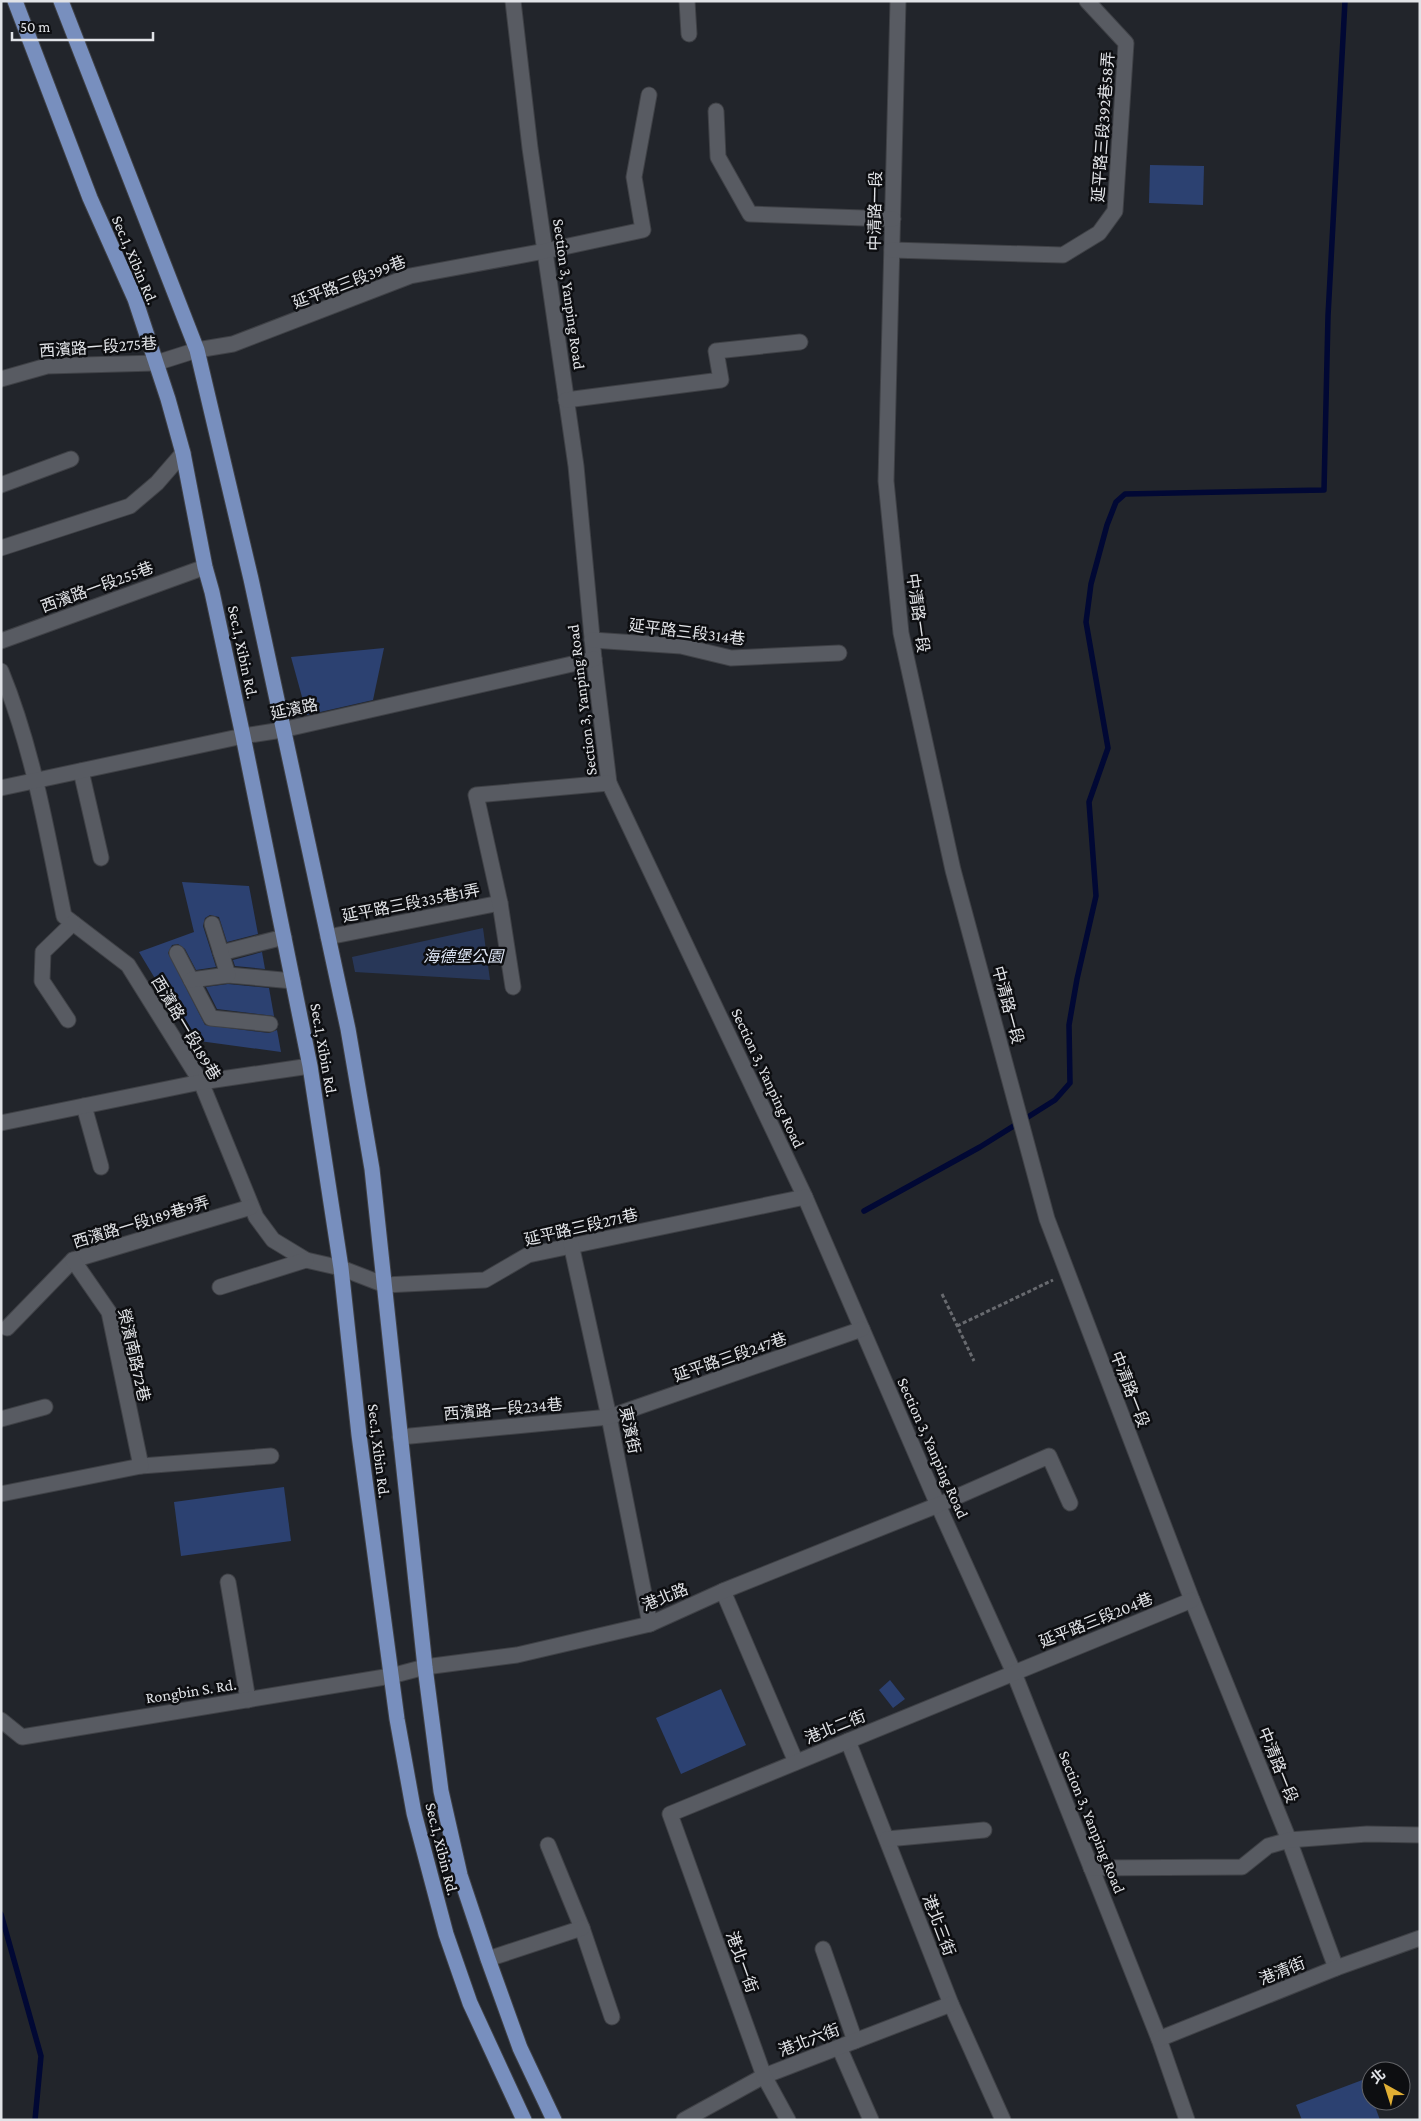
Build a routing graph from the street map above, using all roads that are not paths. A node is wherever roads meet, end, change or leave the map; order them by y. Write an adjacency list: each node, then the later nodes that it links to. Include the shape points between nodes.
1 (15, 1): 15 (main road, Sec.1, Xibin Rd., via 90,198 134,299)
2 (61, 1): 14 (main road, Sec.1, Xibin Rd.)
3 (513, 1): 12 (street, Section 3, Yanping Road)
4 (687, 1): 7 (street)
5 (898, 1): 10 (street, 中清路一段)
6 (1087, 1): 11 (street, 延平路三段392巷58弄, via 1126,43 1115,211 1099,234 1063,255)
7 (689, 34)
8 (649, 95): 12 (street, 延平路三段399巷, via 634,177 643,230)
9 (716, 112): 10 (street, via 718,157 750,214)
10 (893, 219): 11 (street, 中清路一段)
11 (892, 250): 74 (street, 中清路一段, via 886,481 901,633 953,870 1047,1219)
12 (545, 251): 14 (street, 延平路三段399巷, via 410,276 232,344); 17 (street, Section 3, Yanping Road)
13 (800, 342): 17 (street, via 716,351 721,380)
14 (197, 350): 15 (street, 西濱路一段275巷); 28 (main road, Sec.1, Xibin Rd., via 251,579)
15 (156, 363): 16 (street, 西濱路一段275巷, via 47,366); 18 (main road, Sec.1, Xibin Rd.)
16 (1, 379)
17 (566, 400): 23 (street, Section 3, Yanping Road, via 576,466)
18 (183, 453): 21 (street, via 157,483 130,506); 22 (main road, Sec.1, Xibin Rd.)
19 (71, 459): 20 (street)
20 (1, 484)
21 (1, 548)
22 (204, 567): 24 (street, 西濱路一段255巷); 29 (main road, Sec.1, Xibin Rd.)
23 (592, 640): 25 (street, 延平路三段314巷, via 680,646 731,658); 26 (street, Section 3, Yanping Road)
24 (1, 641)
25 (839, 653)
26 (594, 659): 28 (street, 延濱路); 32 (street, Section 3, Yanping Road)
27 (1, 671): 31 (street, via 15,705)
28 (282, 730): 29 (street, 延濱路); 39 (main road, Sec.1, Xibin Rd.)
29 (243, 736): 30 (street, 延濱路); 38 (main road, Sec.1, Xibin Rd.)
30 (80, 771): 31 (street, 延濱路); 34 (street)
31 (36, 780): 33 (street, 延濱路); 36 (street, 西濱路一段189巷, via 64,916)
32 (609, 783): 35 (street, 延平路三段335巷1弄, via 476,795); 53 (street, Section 3, Yanping Road)
33 (1, 788)
34 (102, 858)
35 (500, 903): 39 (street, 延平路三段335巷1弄); 45 (street, 延平路三段335巷1弄)
36 (73, 922): 46 (street, via 43,952 42,981); 49 (street, 西濱路一段189巷, via 128,965)
37 (212, 924): 41 (street)
38 (284, 937): 41 (street); 44 (main road, Sec.1, Xibin Rd.)
39 (328, 937): 59 (main road, Sec.1, Xibin Rd., via 348,1029 370,1159)
40 (177, 953): 43 (street)
41 (221, 953): 42 (street)
42 (228, 975): 43 (street); 44 (street)
43 (191, 980): 47 (street, via 210,1018)
44 (293, 981): 48 (main road, Sec.1, Xibin Rd.)
45 (513, 987)
46 (68, 1020)
47 (270, 1024)
48 (310, 1066): 49 (street); 58 (main road, Sec.1, Xibin Rd.)
49 (200, 1082): 50 (street); 54 (street, 西濱路一段189巷)
50 (84, 1106): 51 (street); 52 (street)
51 (1, 1123)
52 (101, 1167)
53 (805, 1197): 55 (street, 延平路三段271巷); 62 (street, Section 3, Yanping Road)
54 (252, 1207): 56 (street, 西濱路一段189巷9弄); 57 (street, 西濱路一段189巷, via 273,1240)
55 (571, 1244): 59 (street, 延平路三段271巷, via 528,1255 485,1280); 64 (street, 東濱街)
56 (74, 1260): 61 (street, 西濱路一段189巷9弄); 68 (street, 榮濱南路72巷, via 109,1312)
57 (306, 1260): 58 (street, 西濱路一段189巷); 60 (street)
58 (341, 1268): 59 (street, 延平路三段271巷); 78 (main road, Sec.1, Xibin Rd.)
59 (385, 1285): 66 (main road, Sec.1, Xibin Rd.)
60 (220, 1287)
61 (7, 1328)
62 (862, 1329): 64 (street, 延平路三段247巷); 71 (street, Section 3, Yanping Road)
63 (45, 1407): 65 (street)
64 (609, 1417): 66 (street, 西濱路一段234巷); 75 (street, 東濱街)
65 (1, 1419)
66 (400, 1437): 76 (main road, Sec.1, Xibin Rd.)
67 (271, 1456): 68 (street)
68 (141, 1466): 69 (street)
69 (1, 1494)
70 (1070, 1504): 71 (street, 港北路, via 1049,1456)
71 (938, 1505): 73 (street, 港北路); 77 (street, Section 3, Yanping Road)
72 (228, 1582): 79 (street)
73 (723, 1591): 75 (street, 港北路); 82 (street)
74 (1192, 1600): 77 (street, 延平路三段204巷); 87 (street, 中清路一段)
75 (650, 1624): 76 (street, 港北路, via 517,1655)
76 (424, 1667): 78 (street, 港北路); 93 (main road, Sec.1, Xibin Rd., via 440,1790 460,1875)
77 (1014, 1673): 81 (street, 港北二街); 89 (street, Section 3, Yanping Road)
78 (391, 1676): 79 (street, Rongbin S. Rd.); 102 (main road, Sec.1, Xibin Rd., via 414,1814 446,1934 470,2004)
79 (248, 1700): 80 (street, Rongbin S. Rd., via 22,1737)
80 (1, 1720)
81 (848, 1741): 82 (street, 港北二街); 86 (street, 港北三街)
82 (796, 1762): 83 (street, 港北二街)
83 (670, 1814): 100 (street, 港北一街)
84 (984, 1830): 86 (street)
85 (1420, 1835): 87 (street, via 1367,1834)
86 (887, 1839): 95 (street, 港北三街)
87 (1289, 1840): 89 (street, via 1268,1846 1242,1867); 94 (street, 中清路一段)
88 (548, 1845): 90 (street)
89 (1091, 1868): 97 (street, Section 3, Yanping Road)
90 (582, 1928): 93 (street); 96 (street)
91 (1420, 1938): 94 (street, 港清街)
92 (823, 1949): 98 (street)
93 (488, 1959): 103 (main road, Sec.1, Xibin Rd., via 520,2048)
94 (1336, 1968): 97 (street, 港清街)
95 (951, 2004): 98 (street, 港北六街); 101 (street, 港北三街)
96 (612, 2017)
97 (1159, 2039): 107 (street, Section 3, Yanping Road)
98 (855, 2040): 99 (street, 港北六街)
99 (839, 2047): 100 (street, 港北六街); 106 (street)
100 (764, 2076): 104 (street, 港北六街); 105 (street, 港北一街)
101 (996, 2117)
102 (524, 2120)
103 (554, 2120)
104 (684, 2120)
105 (788, 2120)
106 (871, 2120)
107 (1187, 2120)

